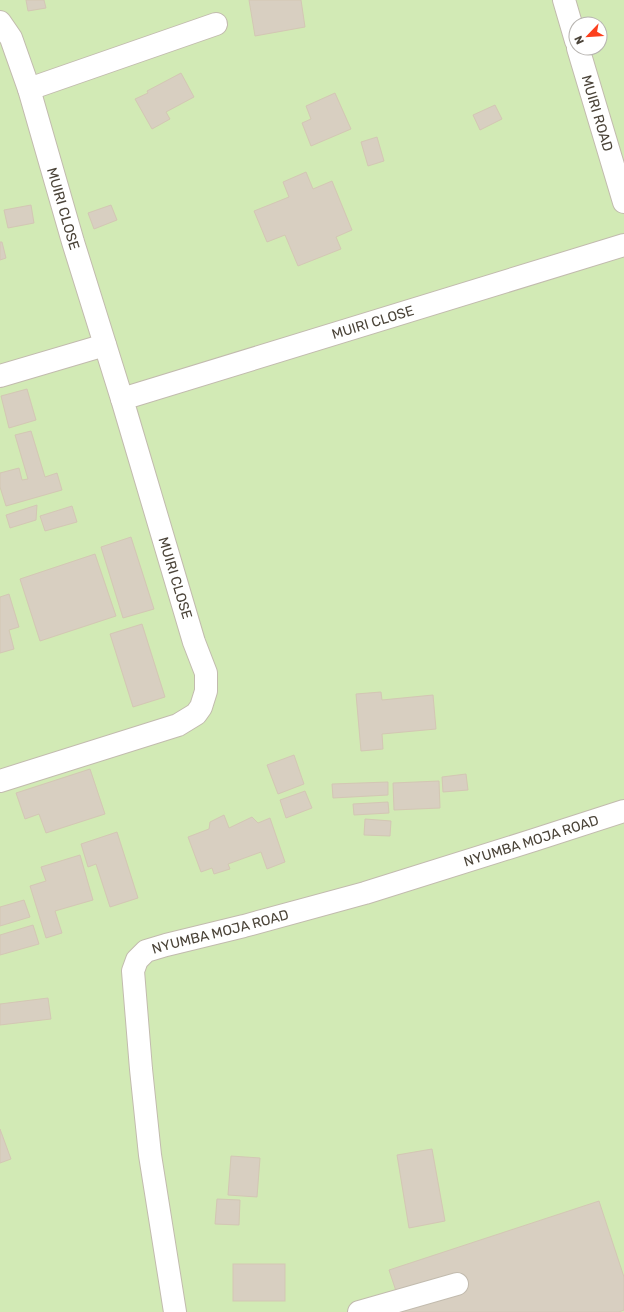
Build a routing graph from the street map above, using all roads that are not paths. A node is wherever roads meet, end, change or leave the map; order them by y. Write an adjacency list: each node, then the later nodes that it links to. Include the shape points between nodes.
1 (564, 0): 2 (street)
2 (569, 16)
3 (0, 22): 6 (street, MUIRI CLOSE, via 12,38)
4 (216, 24): 6 (street)
5 (580, 56): 7 (street, MUIRI ROAD)
6 (29, 89): 9 (street, MUIRI CLOSE)
7 (624, 202)
8 (624, 245): 11 (street, MUIRI CLOSE)
9 (105, 344): 10 (street); 11 (street, MUIRI CLOSE)
10 (0, 376)
11 (122, 399): 12 (street, MUIRI CLOSE, via 194,642 206,673 206,691 201,707 196,714 178,725)
12 (0, 781)
13 (624, 811): 15 (street, NYUMBA MOJA ROAD, via 365,893 146,951 137,960 134,971 140,1069 150,1155)
14 (457, 1284): 16 (street)
15 (176, 1312)
16 (359, 1312)

